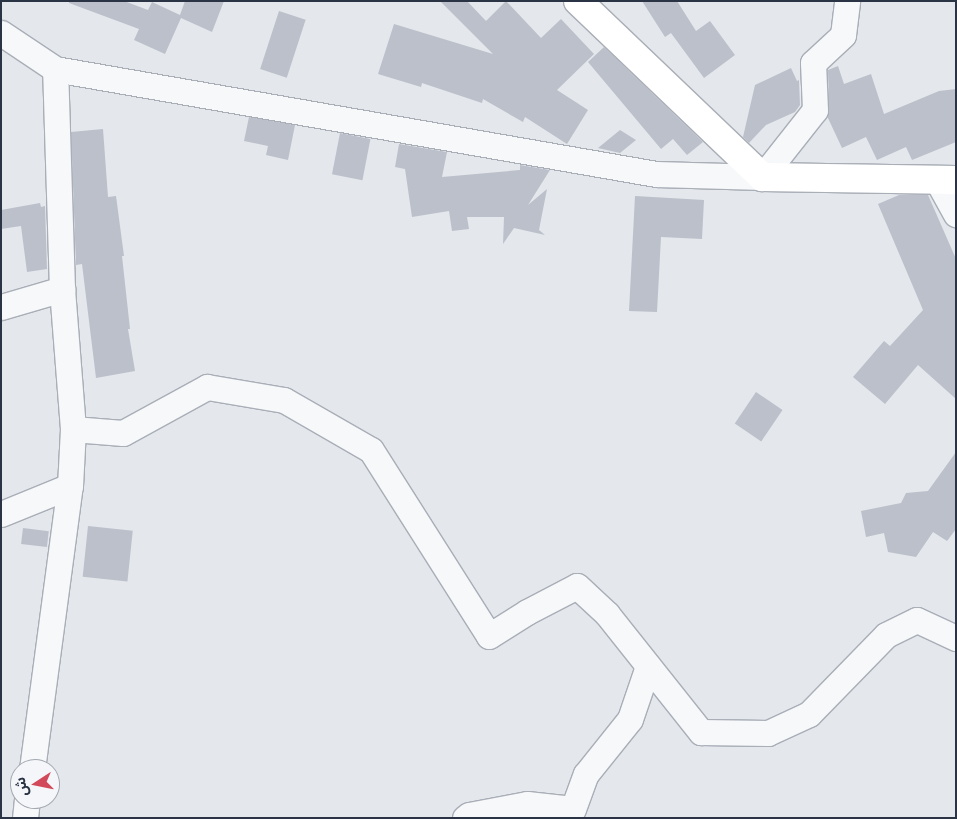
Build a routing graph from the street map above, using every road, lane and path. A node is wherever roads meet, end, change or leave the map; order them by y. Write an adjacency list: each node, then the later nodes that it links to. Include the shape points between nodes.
1 (578, 1): 5 (street)
2 (847, 1): 5 (street, via 843,35 813,63 815,110)
3 (1, 33): 4 (street)
4 (55, 69): 5 (street, via 656,174); 8 (street)
5 (762, 178): 6 (street)
6 (946, 180): 7 (street)
7 (956, 214)
8 (62, 290): 9 (street); 10 (street)
9 (1, 307)
10 (73, 429): 11 (street); 14 (street, via 123,433 207,387 284,400 371,450 489,636 577,586 607,614)
11 (70, 486): 12 (street); 15 (street)
12 (1, 514)
13 (956, 638): 14 (street, via 917,620 886,635 808,714 768,733 701,732)
14 (648, 666): 16 (street, via 630,719 586,774 573,809 527,804)
15 (33, 759)
16 (465, 818)

